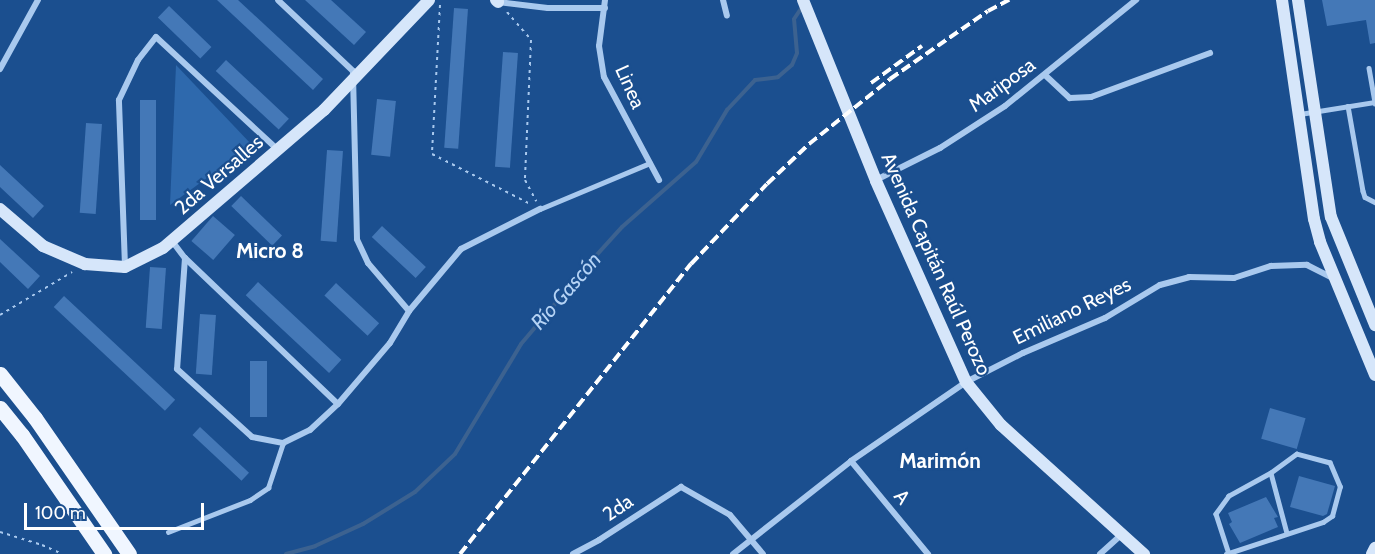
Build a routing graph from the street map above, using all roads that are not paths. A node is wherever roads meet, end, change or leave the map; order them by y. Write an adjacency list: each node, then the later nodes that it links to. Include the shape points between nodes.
1 (38, 0): 15 (street)
2 (278, 0): 17 (street, via 353,71)
3 (429, 0): 17 (street, 2da Versalles)
4 (605, 0): 11 (street, Linea)
5 (723, 0): 12 (street)
6 (803, 0): 25 (street, Avenida Capitán Raúl Perozo)
7 (1136, 0): 16 (street, Mariposa)
8 (1282, 0): 21 (street)
9 (1298, 0): 20 (street)
10 (497, 1): 11 (street, via 548,8)
11 (605, 8): 23 (street, Linea, via 599,46 604,77)
12 (728, 16)
13 (1210, 53): 16 (street, via 1091,97 1070,98)
14 (1369, 68): 18 (lane)
15 (0, 69)
16 (1045, 75): 25 (street, Mariposa, via 940,148)
17 (354, 78): 22 (street, 2da Versalles); 33 (street, via 357,239 368,263)
18 (1375, 102): 19 (lane)
19 (1348, 106): 20 (lane); 26 (lane, via 1363,191 1365,197)
20 (1317, 113): 21 (lane); 34 (street, via 1331,217)
21 (1300, 114): 32 (street, via 1314,219)
22 (278, 150): 29 (street, 2da Versalles); 31 (street, via 156,37 138,60 119,100)
23 (650, 163): 24 (street, Linea); 28 (lane)
24 (659, 180)
25 (876, 181): 38 (street, Avenida Capitán Raúl Perozo)
26 (1375, 202)
27 (0, 209): 31 (street, via 43,246 85,264)
28 (540, 209): 33 (street, via 461,249)
29 (172, 241): 30 (street); 31 (street, 2da Versalles)
30 (186, 258): 39 (street); 41 (street, via 177,369 252,437)
31 (125, 267)
32 (1336, 280): 35 (street); 38 (street, Emiliano Reyes, via 1307,265 1270,266 1234,278 1189,277 1160,285 1105,318)
33 (409, 311): 39 (street, via 390,343)
34 (1375, 325)
35 (1370, 353): 37 (street)
36 (0, 374): 51 (main road)
37 (1375, 375)
38 (966, 382): 42 (street, Emiliano Reyes); 46 (street, Avenida Capitán Raúl Perozo, via 1001,425)
39 (338, 404): 41 (street, via 310,430)
40 (0, 408): 50 (main road)
41 (283, 443): 44 (lane, via 268,488 250,500)
42 (851, 461): 47 (street, Emiliano Reyes); 55 (street, A)
43 (1271, 473): 45 (lane); 45 (lane, via 1297,454 1330,463 1340,487 1332,516); 49 (lane, via 1229,496 1216,514)
44 (168, 532)
45 (1287, 532): 49 (lane)
46 (1121, 535): 56 (street); 57 (street, Avenida Capitán Raúl Perozo)
47 (753, 539): 52 (street, 2da, via 730,515 681,487); 53 (street, Emiliano Reyes); 54 (street)
48 (1375, 548): 58 (street)
49 (1227, 553)
50 (104, 554)
51 (129, 554)
52 (573, 554)
53 (733, 554)
54 (763, 554)
55 (928, 554)
56 (1100, 554)
57 (1144, 554)
58 (1372, 554)

